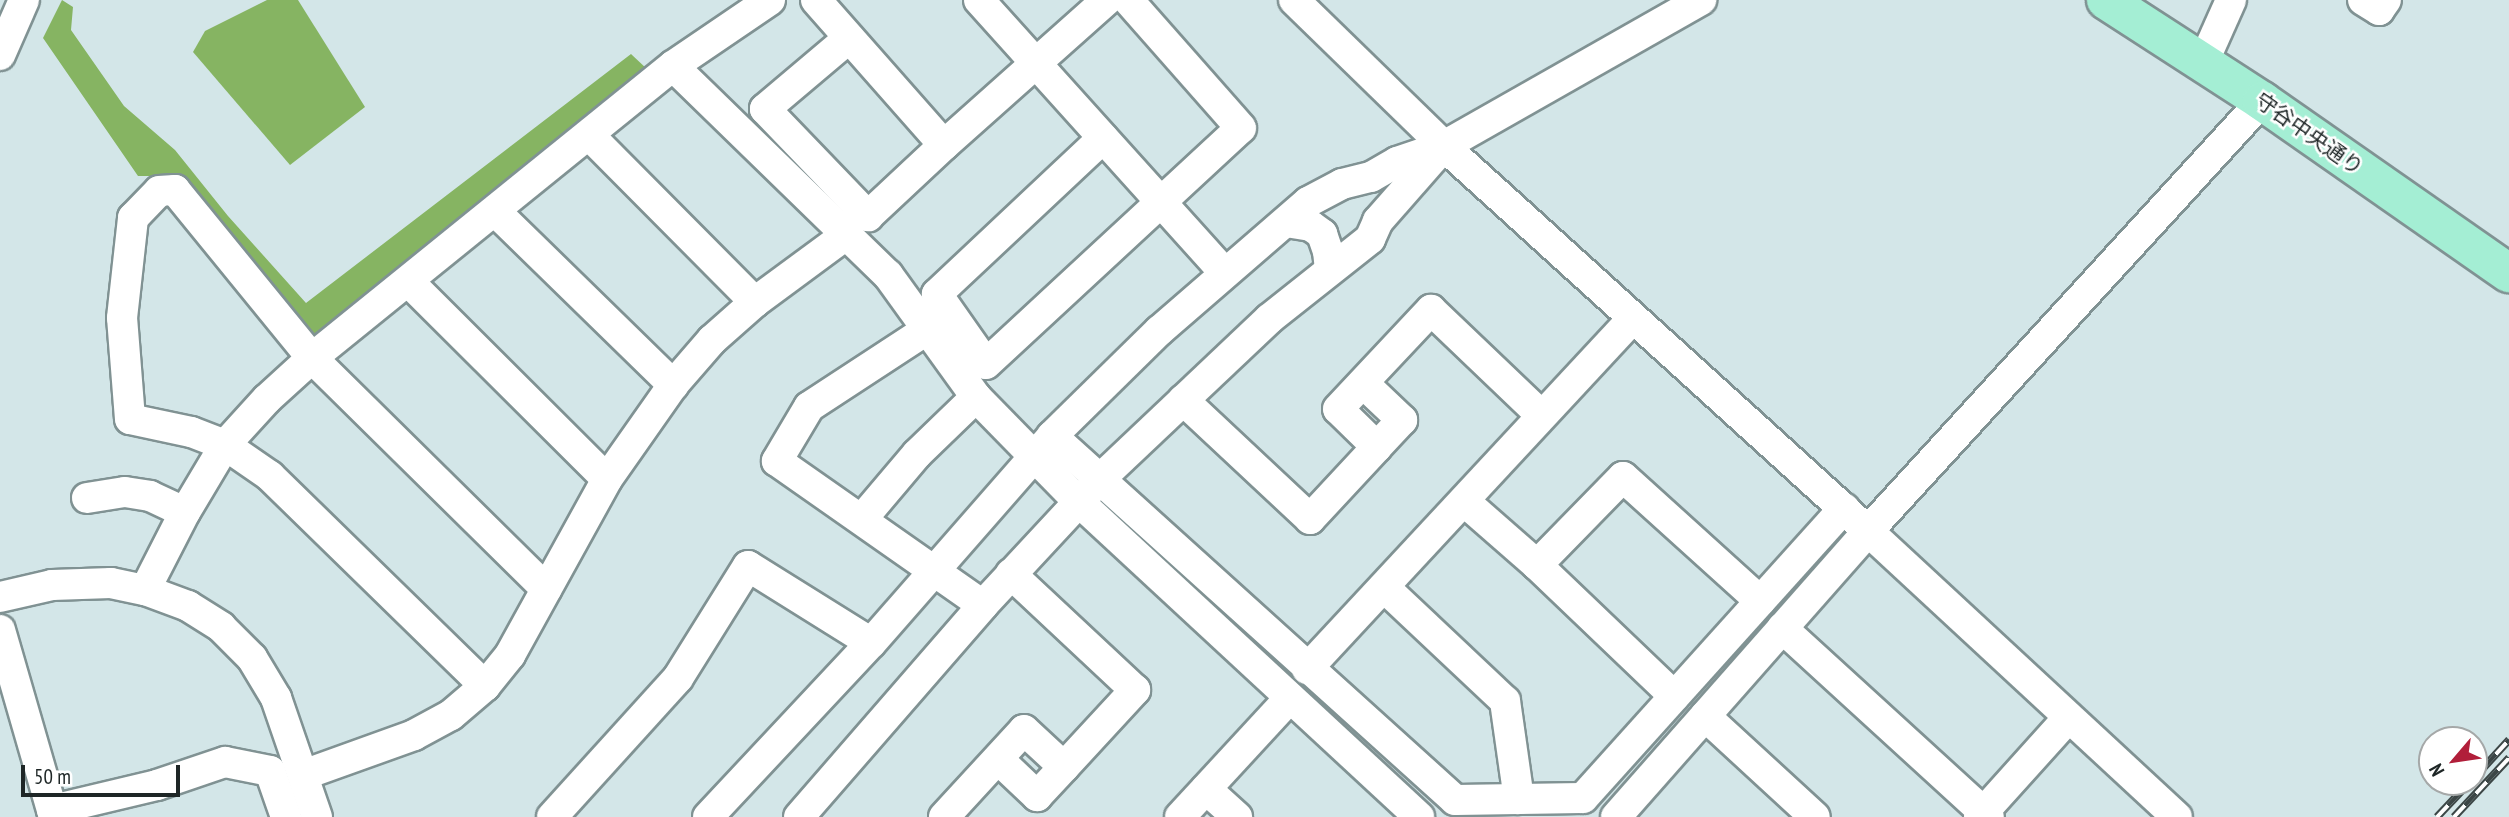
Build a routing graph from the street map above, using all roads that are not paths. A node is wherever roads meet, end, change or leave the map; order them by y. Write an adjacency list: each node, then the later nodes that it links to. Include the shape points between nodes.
1 (24, 0): 14 (street)
2 (770, 0): 17 (street)
3 (816, 0): 13 (street)
4 (979, 0): 16 (street)
5 (1107, 0): 16 (street)
6 (1128, 0): 23 (street, via 1241,128)
7 (1294, 0): 22 (street)
8 (1701, 0): 22 (street)
9 (2106, 0): 15 (main road, 守谷中央通り)
10 (2231, 0): 15 (street)
11 (2363, 0): 12 (street, via 2379,10)
12 (2386, 0)
13 (849, 38): 21 (street); 21 (street, via 765,109 868,216)
14 (0, 55)
15 (2203, 63): 18 (main road, 守谷中央通り)
16 (1036, 65): 20 (street); 21 (street)
17 (673, 66): 19 (street); 26 (street)
18 (2262, 101): 29 (main road, 守谷中央通り); 49 (street)
19 (590, 136): 24 (street); 31 (street)
20 (1103, 138): 23 (street); 23 (street, via 937,294 986,364)
21 (944, 145)
22 (1444, 146): 25 (street, via 1397,162 1371,177 1342,184 1308,202); 27 (street, via 1378,221 1370,239); 32 (street)
23 (1161, 201): 28 (street)
24 (496, 212): 30 (street); 35 (street)
25 (1286, 222): 27 (street, via 1311,226 1322,234); 28 (street)
26 (846, 235): 31 (street); 33 (street, via 888,275)
27 (1330, 270): 37 (street, via 1269,318)
28 (1224, 272): 40 (street)
29 (2509, 273)
30 (409, 282): 34 (street); 42 (street)
31 (755, 302): 35 (street, via 712,340)
32 (1632, 319): 38 (street); 46 (street)
33 (928, 329): 36 (street); 48 (street, via 810,407 777,461)
34 (312, 358): 39 (street); 39 (street, via 174,190 159,191 133,218 122,318 130,419 191,432); 54 (street)
35 (673, 385): 42 (street)
36 (976, 397): 40 (street); 48 (street)
37 (1184, 400): 38 (street, via 1310,519 1377,447 1338,410 1431,310); 41 (street)
38 (1542, 416): 45 (street)
39 (225, 445): 47 (street); 63 (street, via 270,476)
40 (1043, 446): 41 (street); 44 (street); 51 (street)
41 (1101, 478): 44 (street); 62 (street)
42 (607, 479): 54 (street)
43 (88, 498): 47 (street, via 125,492 150,496)
44 (1078, 501): 52 (street); 65 (street)
45 (1464, 501): 50 (street); 53 (street)
46 (1844, 508): 49 (street); 57 (street)
47 (185, 512): 55 (street)
48 (862, 519): 51 (street)
49 (1868, 531): 59 (street); 67 (street)
50 (1537, 565): 57 (street, via 1623,477); 64 (street)
51 (934, 570): 58 (street); 61 (street)
52 (1011, 574): 58 (street); 79 (street, via 1135,690 1063,767 1024,730)
53 (1384, 587): 62 (street); 70 (street, via 1505,701)
54 (546, 589): 63 (street, via 510,655)
55 (145, 590): 56 (street, via 111,583 52,585); 68 (street, via 188,606 221,627 252,659 276,698)
56 (0, 597)
57 (1760, 601): 64 (street)
58 (983, 605): 78 (street)
59 (1782, 628): 66 (street); 73 (street)
60 (0, 629): 72 (street)
61 (871, 643): 76 (street, via 748,566 678,678); 77 (street)
62 (1307, 669): 71 (street)
63 (485, 686): 68 (street, via 452,715 414,735)
64 (1674, 696): 70 (street, via 1583,798)
65 (1290, 698): 69 (street); 82 (street)
66 (1704, 716): 83 (street); 84 (street)
67 (2068, 718): 73 (street); 85 (street)
68 (303, 775): 75 (street)
69 (1206, 789): 80 (street); 81 (street)
70 (1519, 799): 71 (street)
71 (1447, 808)
72 (53, 814): 74 (street, via 225,762 270,771)
73 (1984, 815)
74 (286, 817)
75 (317, 817)
76 (552, 817)
77 (708, 817)
78 (799, 817)
79 (943, 817)
80 (1180, 817)
81 (1237, 817)
82 (1419, 817)
83 (1616, 817)
84 (1815, 817)
85 (2177, 817)

